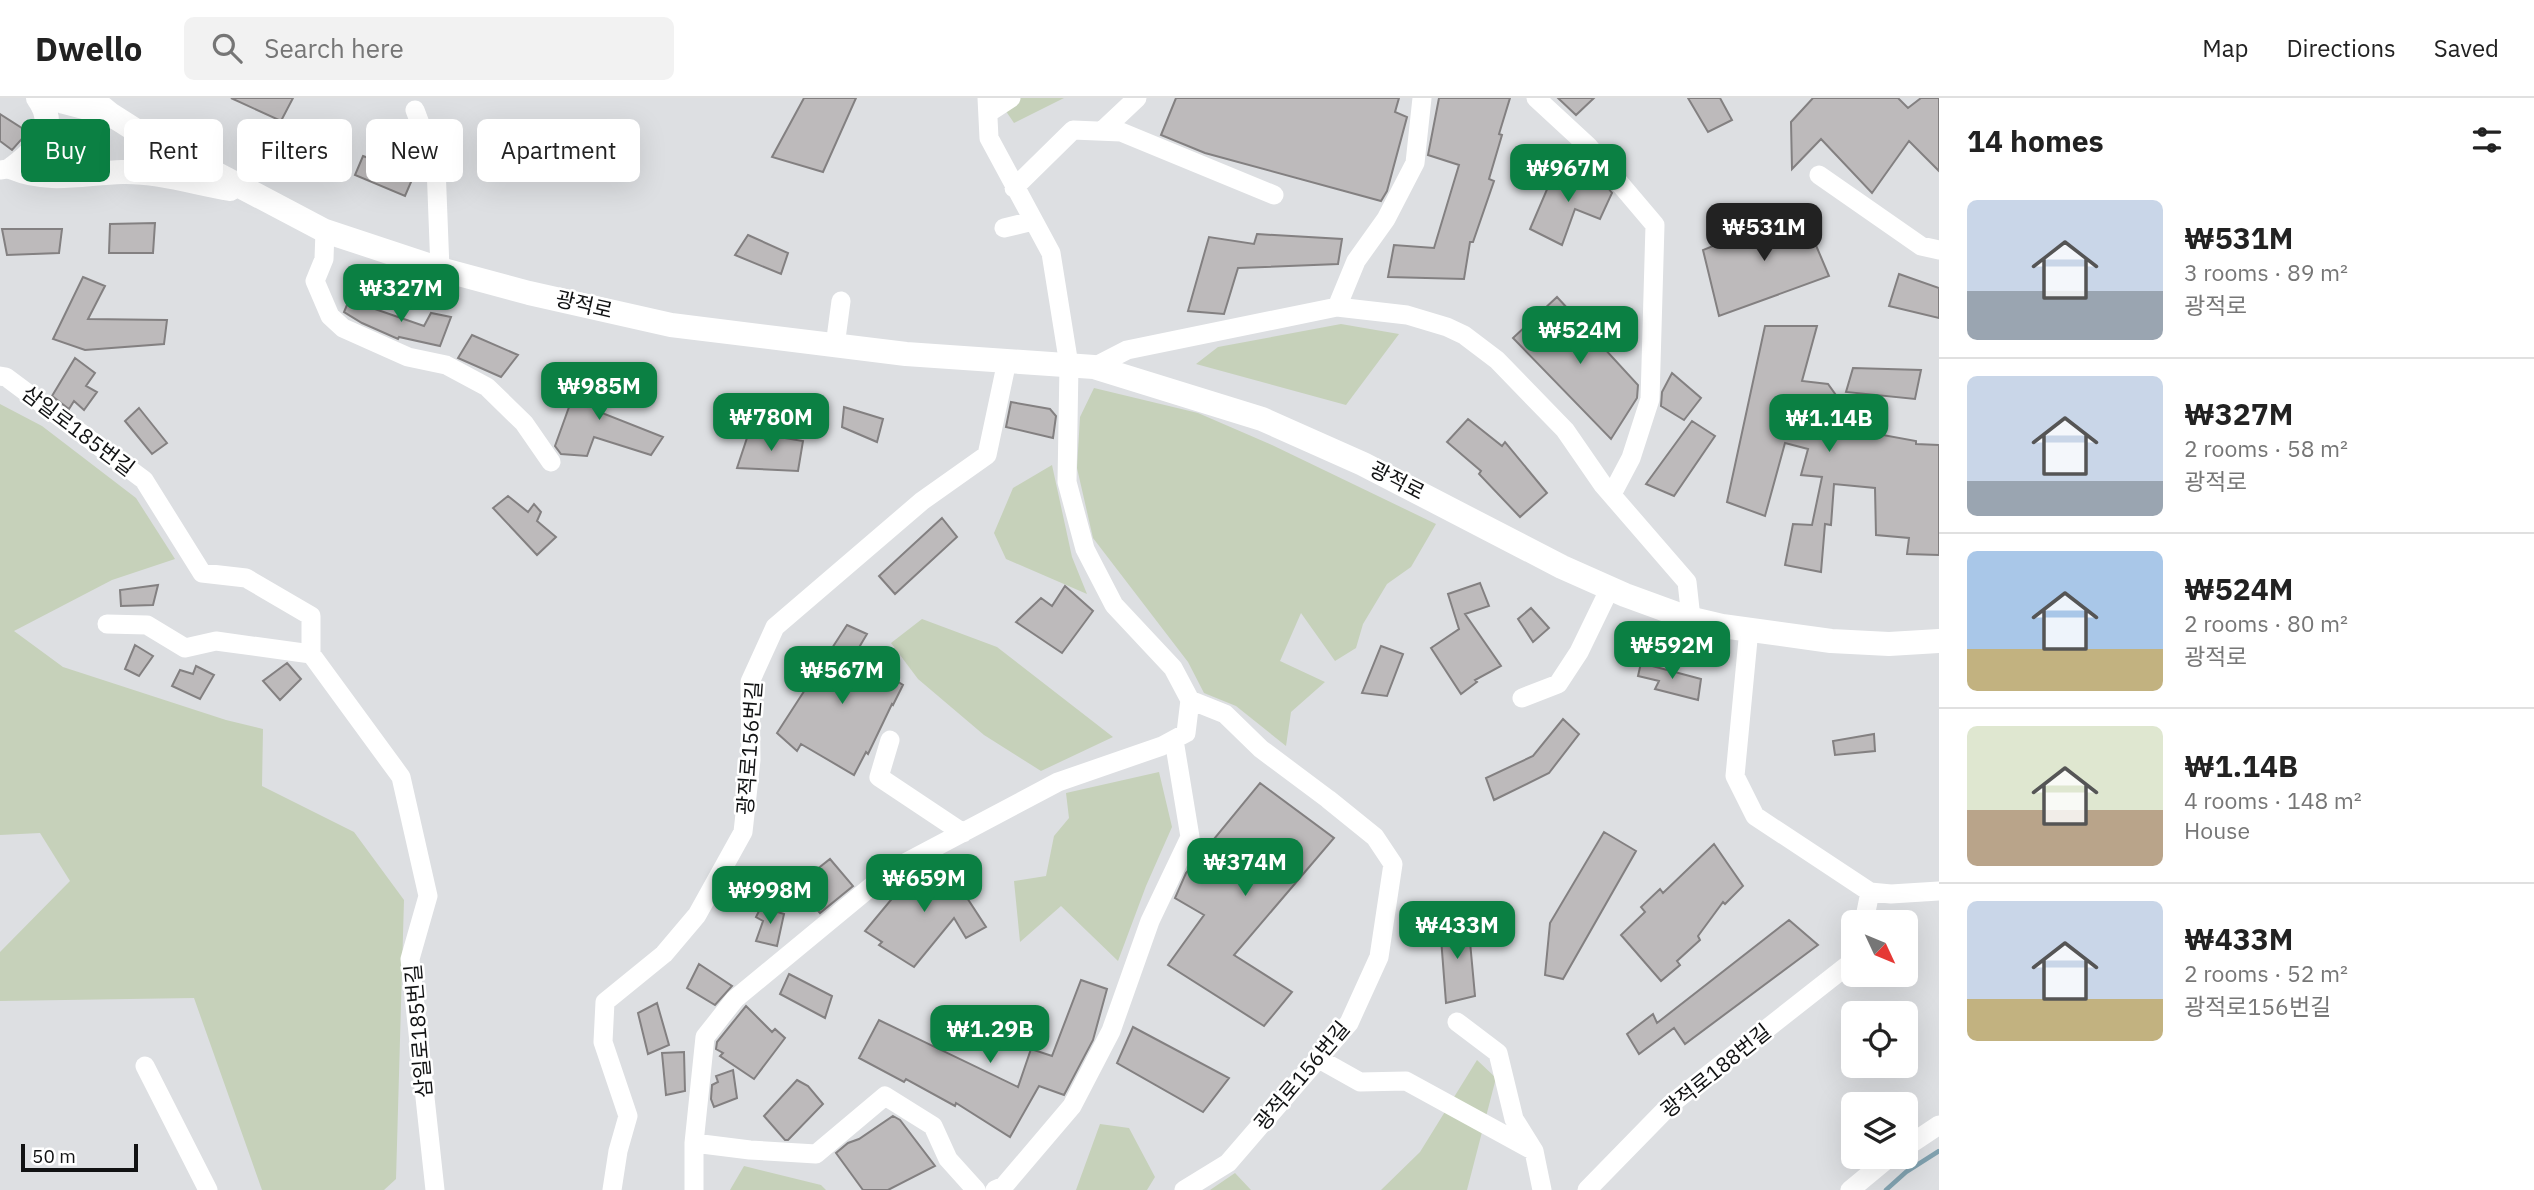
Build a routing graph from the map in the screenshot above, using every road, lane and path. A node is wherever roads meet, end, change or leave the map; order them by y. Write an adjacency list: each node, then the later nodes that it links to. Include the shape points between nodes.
1 (38, 98): 12 (main road, via 47,125 43,141)
2 (57, 98): 10 (main road, 광적로)
3 (90, 98): 10 (main road, 광적로)
4 (1011, 98): 8 (street)
5 (1137, 98): 11 (street)
6 (1422, 98): 23 (street, via 1415,163 1386,219 1356,261)
7 (1536, 98): 30 (street, via 1588,146 1655,225 1650,399 1631,458)
8 (987, 105): 14 (street, via 989,138)
9 (415, 110): 21 (street, via 436,166)
10 (110, 114): 12 (street, via 69,159); 15 (main road, 광적로)
11 (1102, 131): 14 (street, via 1073,130); 16 (street, via 1121,132)
12 (7, 169): 15 (main road, via 76,177 123,172)
13 (1819, 175): 20 (street, via 1921,246)
14 (1014, 188): 17 (street)
15 (254, 194): 19 (main road, 광적로)
16 (1274, 195)
17 (1033, 222): 18 (street); 26 (street, via 1051,253)
18 (1004, 228)
19 (325, 231): 21 (main road, 광적로); 29 (street, via 324,260 315,281 330,316 342,328 408,357 446,365 487,387 524,423)
20 (1939, 250)
21 (440, 269): 24 (main road, 광적로, via 671,326)
22 (841, 301): 24 (street)
23 (1337, 307): 27 (street, via 1127,350); 30 (street, via 1407,315 1464,335 1510,373 1564,430)
24 (835, 346): 25 (main road, 광적로)
25 (1007, 360): 26 (main road, 광적로); 56 (street, 광적로156번길, via 987,455 922,501 775,627 750,682 751,760 743,832 697,915 664,954 605,1002 603,1042 628,1116)
26 (1069, 365): 27 (main road, 광적로); 38 (street, via 1067,482 1085,549 1114,605 1173,668)
27 (1094, 367): 31 (main road, 광적로, via 1262,419 1363,464)
28 (0, 376): 36 (street, 삼일로185번길, via 144,480 202,573 246,578 311,616)
29 (551, 462)
30 (1612, 494): 32 (street, via 1687,582)
31 (1610, 588): 32 (main road, 광적로); 37 (street, via 1558,684)
32 (1691, 618): 34 (main road, 광적로)
33 (107, 624): 36 (street, via 147,625 185,648 216,641)
34 (1749, 629): 35 (main road, 광적로, via 1831,641); 43 (street, via 1735,776 1755,817)
35 (1939, 641)
36 (311, 654): 55 (street, 삼일로185번길, via 401,777 428,896 410,959)
37 (1522, 698)
38 (1190, 700): 40 (street, via 1186,733); 47 (street, 광적로156번길, via 1224,714 1261,749 1375,837 1393,864 1379,957 1349,1023)
39 (890, 740): 41 (street, via 879,777)
40 (1174, 740): 41 (street, via 1058,782); 59 (street, via 1191,837 1150,921 1111,1031 1073,1106)
41 (963, 833): 51 (street, via 890,871 735,999 705,1037)
42 (1939, 891): 43 (street)
43 (1870, 892): 44 (street)
44 (1866, 910)
45 (1841, 970): 62 (street, 광적로188번길, via 1671,1104)
46 (1457, 1022): 52 (street, via 1498,1053 1514,1119)
47 (1319, 1059): 52 (street, via 1360,1082 1406,1081); 60 (street, 광적로156번길, via 1228,1163)
48 (145, 1066): 54 (street)
49 (1939, 1125): 50 (street)
50 (1918, 1139)
51 (694, 1143): 57 (street); 58 (street, via 816,1154 885,1096 933,1126 948,1159)
52 (1534, 1151): 61 (street)
53 (1875, 1169): 63 (street)
54 (208, 1190)
55 (435, 1190)
56 (612, 1190)
57 (694, 1190)
58 (976, 1190)
59 (996, 1190)
60 (1184, 1190)
61 (1542, 1190)
62 (1587, 1190)
63 (1850, 1190)

